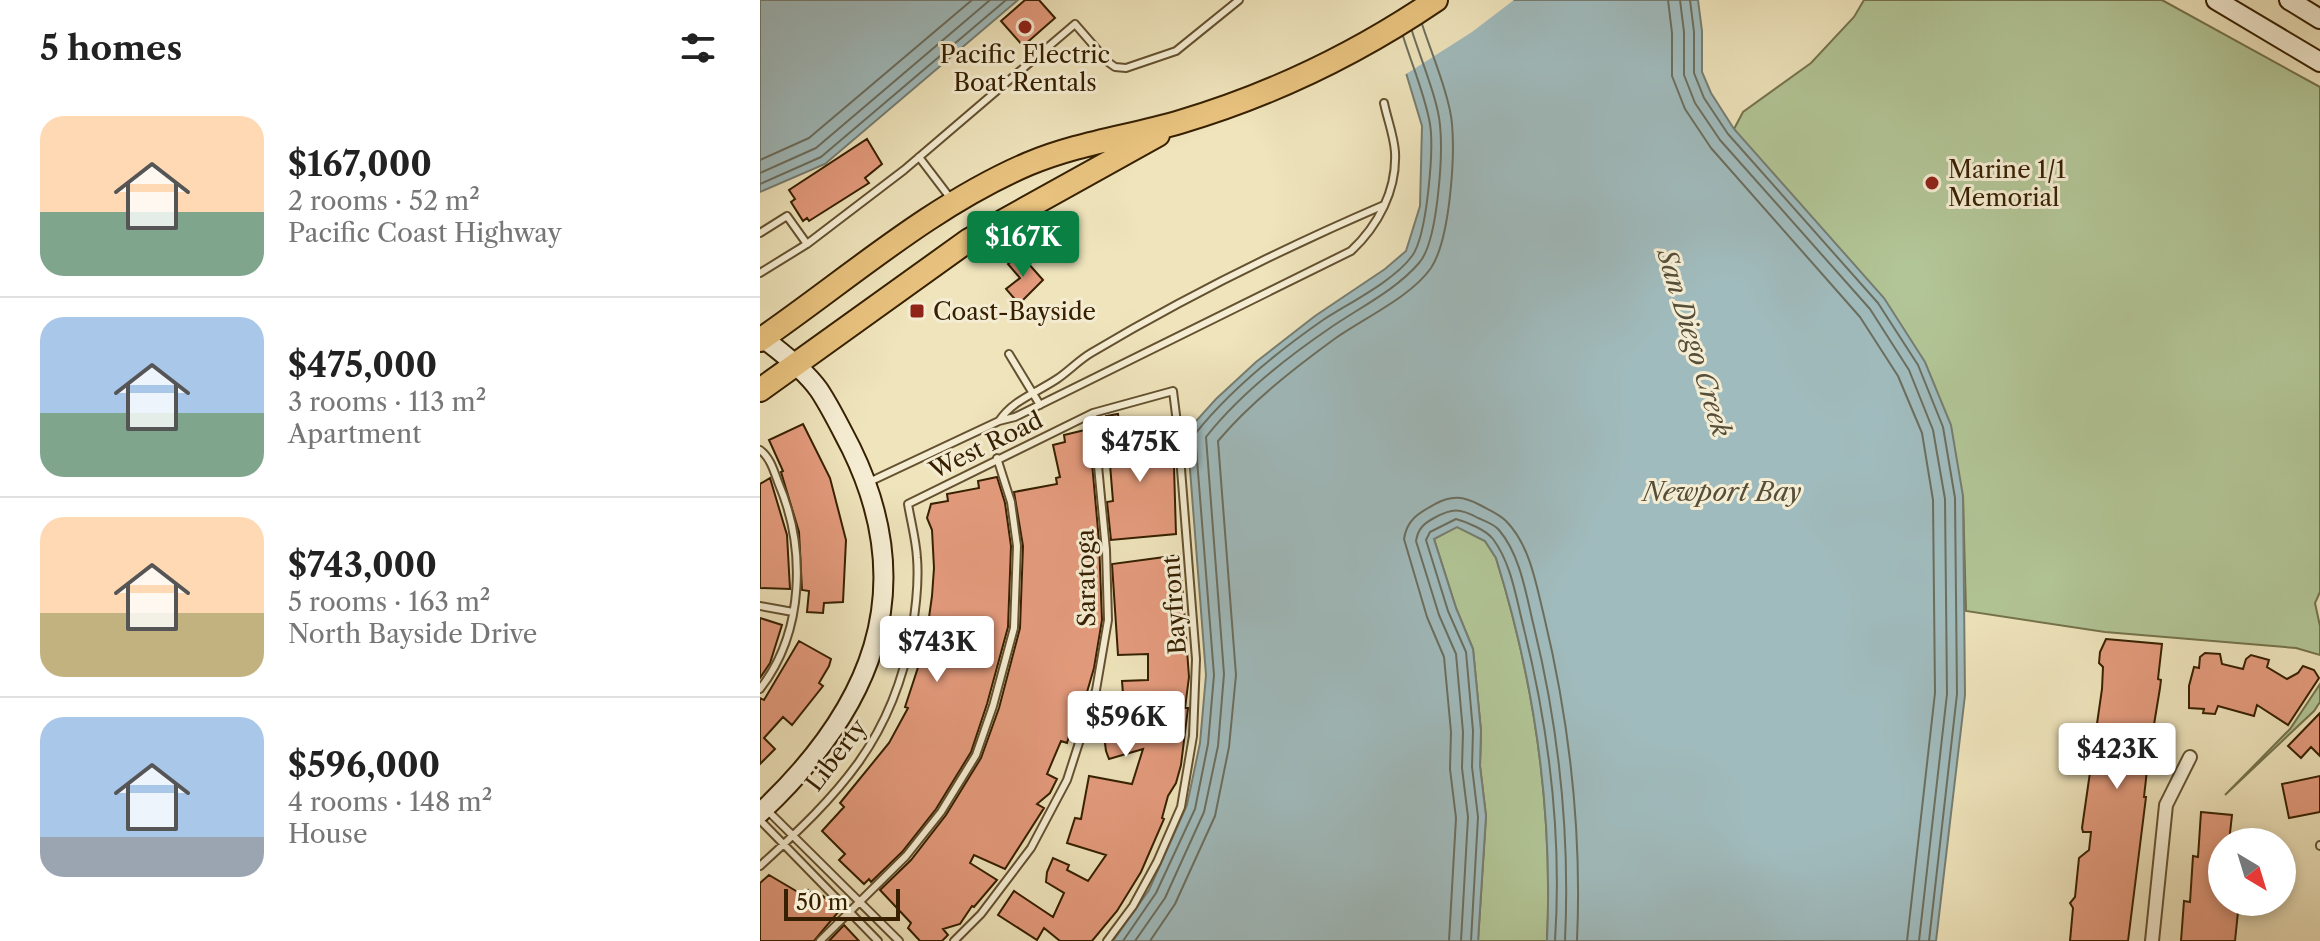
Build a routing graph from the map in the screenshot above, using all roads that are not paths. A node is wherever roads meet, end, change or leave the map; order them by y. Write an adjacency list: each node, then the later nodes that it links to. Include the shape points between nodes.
1 (1239, 0): 9 (lane, via 1176,51 1126,68 1108,62 1075,24)
2 (1436, 0): 8 (highway, via 1361,47 1262,93)
3 (2216, 0): 6 (street)
4 (2289, 0): 5 (street)
5 (2320, 19)
6 (2317, 53)
7 (1384, 103): 11 (lane, via 1395,151)
8 (1180, 122): 10 (highway, via 1069,148); 17 (highway, via 969,240)
9 (919, 157): 10 (lane); 13 (lane)
10 (954, 204): 15 (highway)
11 (1385, 205): 20 (lane, via 1199,294 1088,355); 21 (lane, via 1371,233 1351,251)
12 (760, 233): 13 (lane, via 787,216)
13 (807, 244): 14 (lane)
14 (760, 273)
15 (761, 338): 17 (street)
16 (1009, 354): 20 (lane)
17 (795, 366): 18 (highway); 26 (street, via 820,391)
18 (760, 390)
19 (1173, 391): 22 (lane, West Road); 42 (lane, Bayfront, via 1196,659 1193,736 1181,807 1133,906)
20 (1033, 393): 21 (lane); 23 (lane, via 1008,407)
21 (1040, 405): 23 (lane)
22 (1093, 413): 25 (lane, West Road); 41 (lane, Saratoga, via 1108,620 1096,690 1067,780 1031,848)
23 (999, 421): 26 (lane)
24 (760, 450): 29 (lane, via 767,455 794,528 799,568)
25 (997, 458): 27 (lane, West Road); 36 (lane, via 1011,502 1016,559 1014,628 993,706 976,755 941,812)
26 (867, 483): 32 (street, via 883,550 875,644 839,724)
27 (908, 504): 33 (lane, Liberty, via 917,603 893,703 848,778)
28 (760, 606): 29 (lane)
29 (793, 612): 30 (lane, via 780,656)
30 (760, 689)
31 (2190, 757): 43 (street, via 2166,805)
32 (761, 811): 33 (lane); 34 (lane)
33 (792, 835): 34 (lane, Liberty); 36 (lane)
34 (783, 844): 35 (lane, Liberty); 37 (lane)
35 (760, 866)
36 (860, 902): 37 (lane); 40 (lane)
37 (850, 912): 38 (lane); 39 (lane)
38 (820, 941)
39 (878, 941)
40 (899, 941)
41 (954, 941)
42 (1107, 941)
43 (2152, 941)

